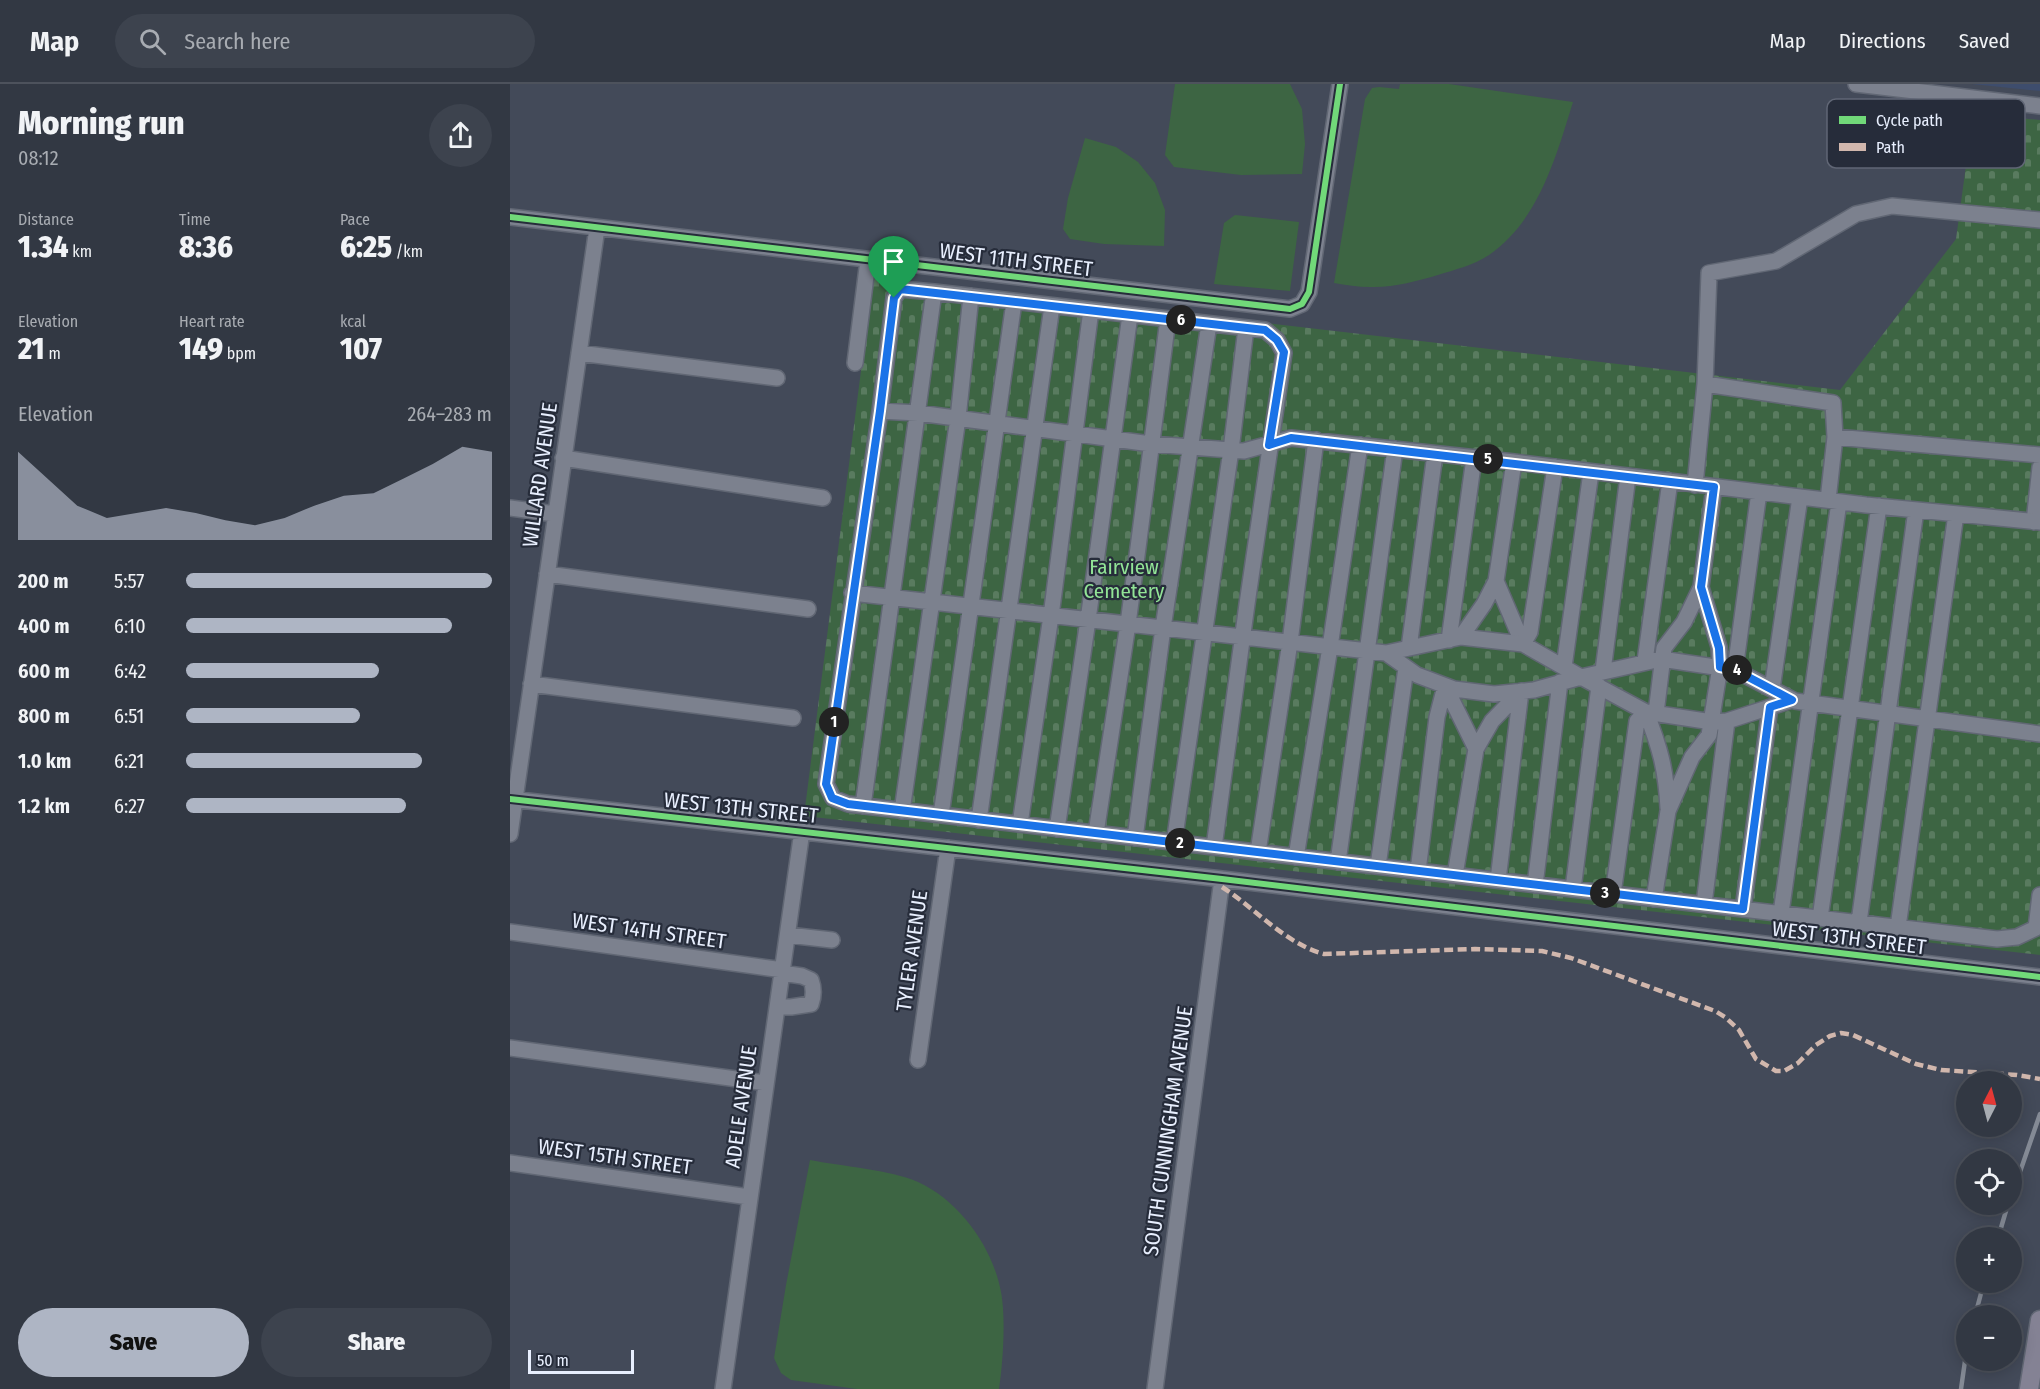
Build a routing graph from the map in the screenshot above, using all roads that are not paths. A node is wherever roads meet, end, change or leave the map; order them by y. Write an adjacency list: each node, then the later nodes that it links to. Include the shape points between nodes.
1 (1340, 84): 9 (street, WEST 11TH STREET, via 1309,292 1302,304 1290,309)
2 (1856, 84): 3 (street)
3 (1981, 99)
4 (2025, 104): 5 (street)
5 (2040, 106)
6 (510, 218): 8 (street, WEST 11TH STREET)
7 (2040, 220): 22 (street, via 1892,206 1857,214 1776,261 1709,273)
8 (597, 228): 9 (street, WEST 11TH STREET); 19 (street, WILLARD AVENUE)
9 (868, 260): 20 (street)
10 (934, 292): 11 (street); 23 (street, via 900,289 894,298); 24 (street)
11 (971, 297): 12 (street); 25 (street)
12 (1014, 302): 13 (street); 26 (street)
13 (1052, 306): 14 (street); 27 (street)
14 (1091, 310): 15 (street); 28 (street)
15 (1130, 315): 16 (street); 30 (street)
16 (1168, 319): 17 (street); 32 (street)
17 (1209, 324): 18 (street); 35 (street)
18 (1246, 328): 33 (street, via 1265,330 1284,352); 37 (street)
19 (579, 353): 21 (street); 40 (street, WILLARD AVENUE)
20 (855, 363)
21 (777, 378)
22 (1705, 384): 29 (street, via 1833,403); 48 (street)
23 (880, 411): 24 (street); 63 (street)
24 (918, 413): 25 (street); 64 (street)
25 (958, 418): 26 (street); 65 (street)
26 (997, 424): 27 (street); 66 (street)
27 (1034, 429): 28 (street); 68 (street)
28 (1075, 434): 30 (street); 69 (street)
29 (1835, 437): 39 (street); 53 (street)
30 (1112, 438): 32 (street); 70 (street)
31 (1316, 440): 33 (street, via 1291,438); 34 (street); 76 (street)
32 (1151, 444): 35 (street); 71 (street)
33 (1269, 445): 37 (street); 74 (street)
34 (1360, 445): 36 (street); 78 (street)
35 (1191, 447): 37 (street); 72 (street)
36 (1395, 449): 38 (street); 80 (street)
37 (1231, 450): 73 (street)
38 (1435, 454): 41 (street); 79 (street)
39 (2040, 455)
40 (563, 458): 52 (street); 57 (street, WILLARD AVENUE)
41 (1474, 458): 42 (street); 75 (street)
42 (1514, 462): 43 (street); 61 (street)
43 (1555, 467): 45 (street); 77 (street, via 1530,632)
44 (2040, 467): 59 (street)
45 (1591, 472): 46 (street); 84 (street)
46 (1628, 476): 47 (street); 88 (street)
47 (1670, 481): 48 (street); 83 (street)
48 (1695, 484): 49 (street)
49 (1714, 487): 50 (street); 62 (street)
50 (1759, 492): 51 (street); 86 (street)
51 (1800, 497): 53 (street); 92 (street)
52 (823, 498)
53 (1834, 501): 54 (street); 95 (street)
54 (1879, 506): 56 (street); 97 (street)
55 (510, 508): 57 (street)
56 (1916, 510): 58 (street); 99 (street)
57 (555, 514): 60 (street, WILLARD AVENUE)
58 (1956, 514): 59 (street); 101 (street)
59 (2037, 522)
60 (547, 574): 67 (street); 90 (street, WILLARD AVENUE)
61 (1496, 580): 75 (street, via 1484,604); 77 (street)
62 (1701, 587): 82 (street); 86 (street)
63 (852, 594): 64 (street); 106 (street, via 826,784 832,798)
64 (892, 598): 65 (street); 106 (street)
65 (931, 602): 66 (street); 107 (street)
66 (970, 607): 68 (street); 109 (street)
67 (808, 609)
68 (1009, 611): 69 (street); 110 (street)
69 (1051, 615): 70 (street); 111 (street)
70 (1088, 620): 71 (street); 112 (street)
71 (1128, 624): 72 (street); 114 (street)
72 (1163, 628): 73 (street); 116 (street)
73 (1205, 633): 74 (street); 117 (street)
74 (1242, 637): 76 (street); 118 (street)
75 (1455, 638): 77 (street); 79 (street)
76 (1290, 642): 78 (street); 120 (street)
77 (1522, 644): 84 (street)
78 (1330, 647): 80 (street); 121 (street)
79 (1409, 648): 81 (street)
80 (1368, 651): 81 (street); 122 (street)
81 (1386, 653): 85 (street)
82 (1661, 659): 83 (street); 86 (street); 98 (street)
83 (1645, 661): 88 (street)
84 (1564, 667): 87 (street)
85 (1406, 668): 91 (street); 123 (street)
86 (1728, 668): 92 (street); 102 (street)
87 (1581, 676): 88 (street); 89 (street)
88 (1601, 679): 98 (street); 129 (street)
89 (1560, 682): 93 (street); 128 (street)
90 (531, 684): 100 (street); 105 (street, WILLARD AVENUE)
91 (1445, 686): 93 (street, via 1494,694); 104 (street); 124 (street, via 1437,717)
92 (1772, 689): 94 (street)
93 (1521, 692): 104 (street, via 1492,721); 127 (street)
94 (1792, 700): 95 (street); 96 (street)
95 (1812, 704): 97 (street); 135 (street)
96 (1770, 707): 102 (street); 134 (street)
97 (1850, 708): 99 (street); 136 (street)
98 (1651, 713): 102 (street); 108 (street, via 1666,778); 130 (street, via 1637,721)
99 (1887, 713): 101 (street); 137 (street)
100 (793, 718)
101 (1927, 719): 103 (street); 138 (street)
102 (1720, 721): 108 (street, via 1692,757); 133 (street)
103 (2040, 734)
104 (1476, 749): 125 (street)
105 (513, 799): 113 (street, WEST 13TH STREET); 115 (street, WILLARD AVENUE)
106 (863, 806): 107 (street)
107 (902, 811): 109 (street)
108 (1668, 811): 132 (street)
109 (941, 815): 110 (street)
110 (980, 820): 111 (street)
111 (1020, 824): 112 (street)
112 (1057, 829): 114 (street)
113 (802, 831): 119 (street, WEST 13TH STREET); 140 (street, ADELE AVENUE)
114 (1096, 833): 116 (street)
115 (510, 834)
116 (1135, 838): 117 (street)
117 (1174, 843): 118 (street)
118 (1214, 847): 120 (street)
119 (948, 848): 126 (street, WEST 13TH STREET); 146 (street, TYLER AVENUE)
120 (1258, 852): 121 (street)
121 (1296, 857): 122 (street)
122 (1338, 862): 123 (street)
123 (1378, 866): 124 (street)
124 (1418, 871): 125 (street)
125 (1455, 875): 127 (street)
126 (1222, 879): 143 (street, WEST 13TH STREET); 152 (street, SOUTH CUNNINGHAM AVENUE)
127 (1498, 880): 128 (street)
128 (1535, 885): 129 (street)
129 (1573, 889): 130 (street)
130 (1613, 894): 132 (street)
131 (2040, 896): 138 (street, via 2036,928 2017,937 1997,939)
132 (1654, 898): 133 (street)
133 (1704, 904): 134 (street)
134 (1743, 909): 135 (street)
135 (1781, 913): 136 (street)
136 (1820, 918): 137 (street)
137 (1859, 922): 138 (street)
138 (1898, 927)
139 (510, 932): 142 (street, WEST 14TH STREET)
140 (788, 935): 141 (street); 142 (street, ADELE AVENUE)
141 (832, 940)
142 (782, 972): 144 (street, ADELE AVENUE); 144 (street, WEST 14TH STREET, via 811,980 813,999 811,1004)
143 (2040, 977)
144 (777, 1007): 147 (street, ADELE AVENUE)
145 (510, 1048): 147 (street)
146 (918, 1060)
147 (766, 1083): 149 (street, ADELE AVENUE)
148 (510, 1163): 149 (street, WEST 15TH STREET)
149 (749, 1197): 151 (street, ADELE AVENUE)
150 (2040, 1320): 153 (main road)
151 (723, 1389)
152 (1155, 1389)
153 (2029, 1389)

